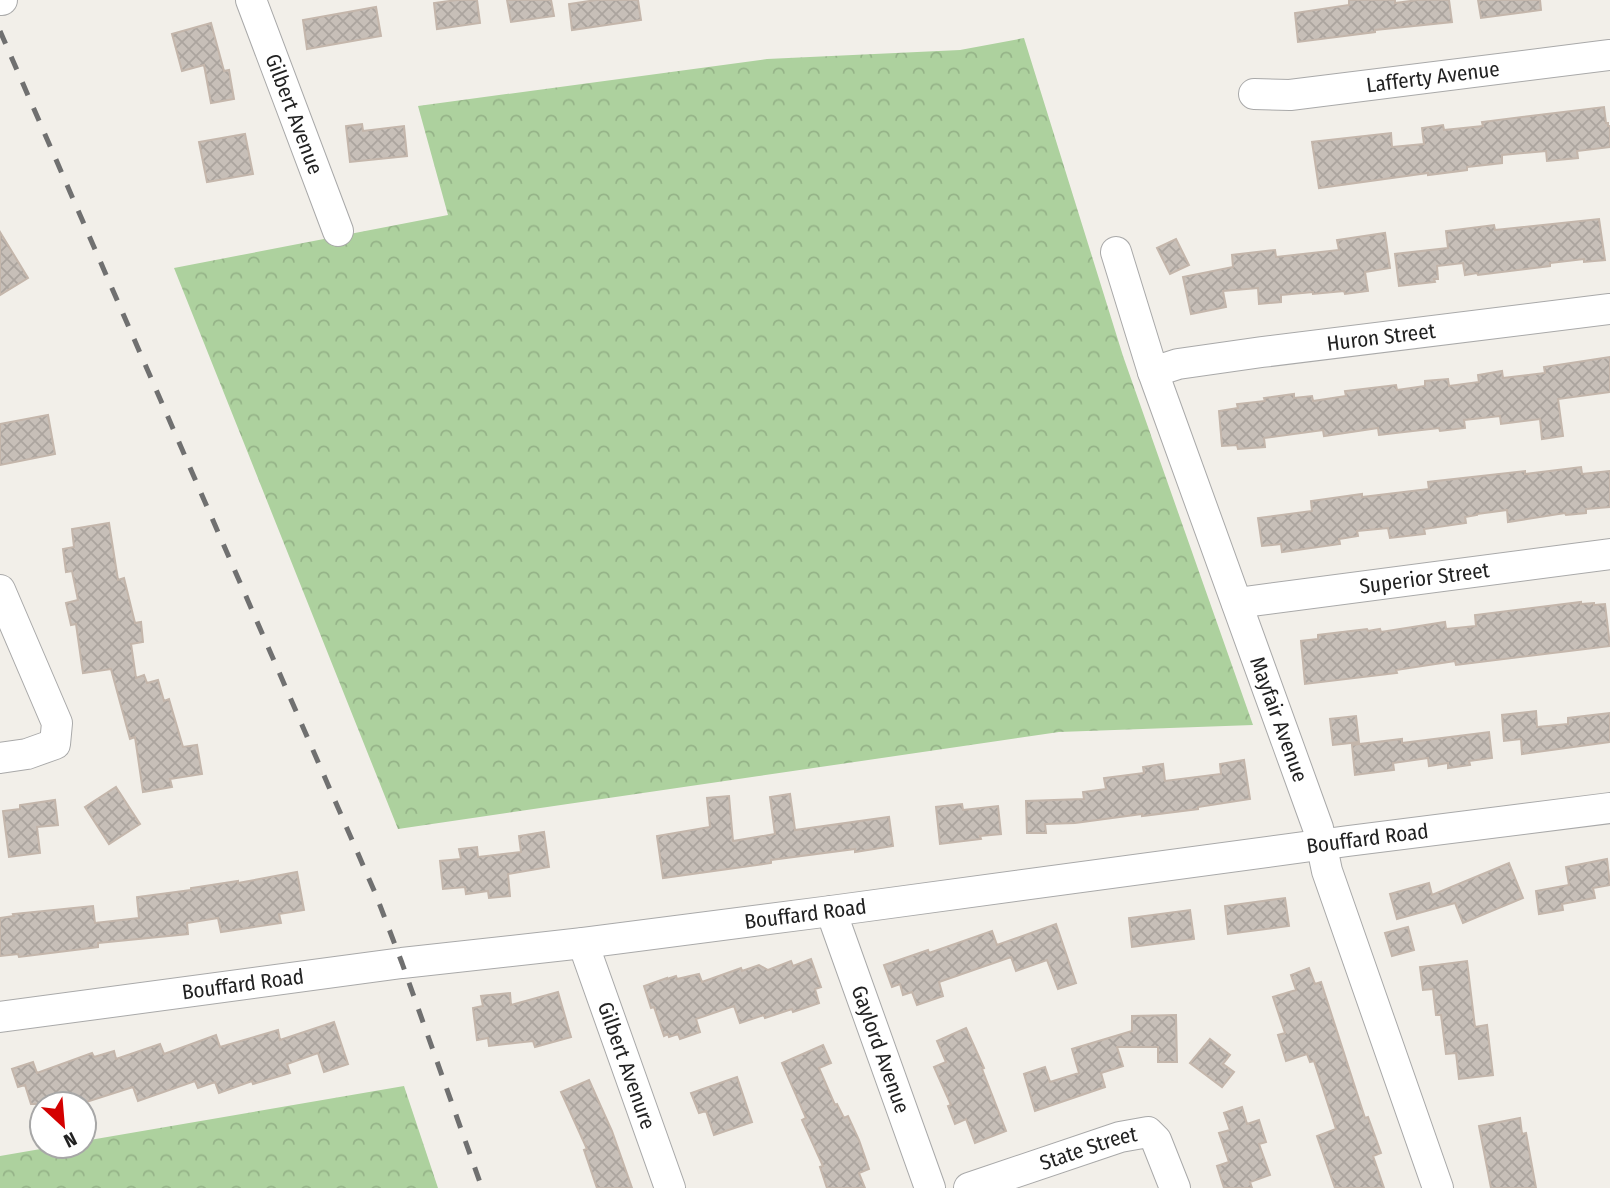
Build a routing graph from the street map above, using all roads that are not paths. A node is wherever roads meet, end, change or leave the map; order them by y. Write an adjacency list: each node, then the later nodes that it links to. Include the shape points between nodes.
1 (251, 0): 4 (street, Gilbert Avenue)
2 (1610, 55): 3 (street, Lafferty Avenue, via 1290,95)
3 (1254, 94)
4 (338, 230)
5 (1116, 252): 7 (street, Mayfair Avenue)
6 (1610, 309): 7 (street, Huron Street, via 1262,352)
7 (1153, 372): 10 (street, Mayfair Avenue)
8 (1610, 554): 10 (street, Superior Street)
9 (0, 590): 11 (street, via 57,723 55,744)
10 (1237, 603): 13 (street, Mayfair Avenue)
11 (0, 758)
12 (1610, 808): 13 (street, Bouffard Road)
13 (1321, 845): 14 (street, Bouffard Road); 21 (street, Mayfair Avenue)
14 (831, 911): 15 (street, Bouffard Road); 18 (street, Gaylord Avenue)
15 (583, 943): 16 (street, Bouffard Road); 17 (street, Gilbert Avenure)
16 (0, 1017)
17 (670, 1188)
18 (930, 1188)
19 (970, 1188): 20 (street, State Street, via 1120,1137 1148,1132 1156,1140)
20 (1174, 1188)
21 (1438, 1188)

